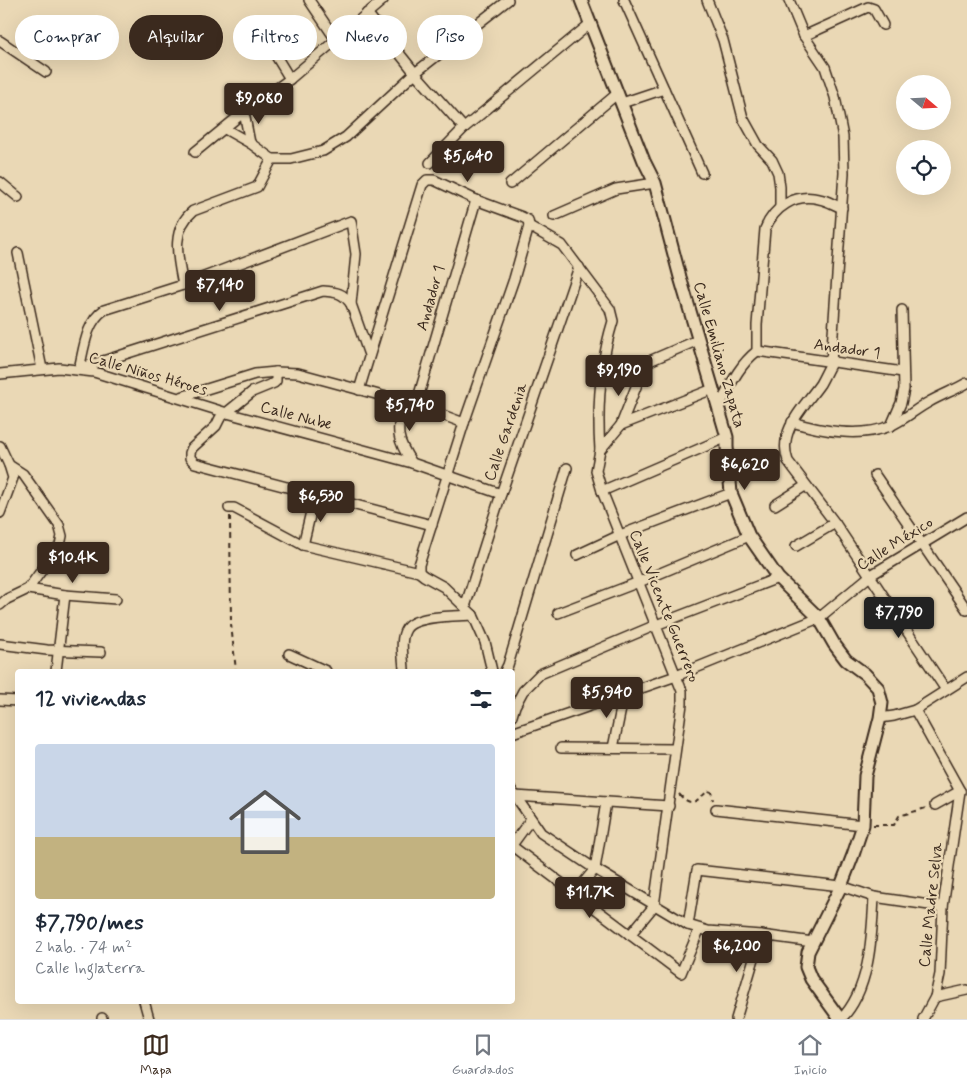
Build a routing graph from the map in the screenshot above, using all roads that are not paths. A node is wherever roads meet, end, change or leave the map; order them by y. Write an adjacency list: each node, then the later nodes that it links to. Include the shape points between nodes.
1 (309, 0): 12 (street)
2 (383, 0): 8 (street)
3 (508, 0): 18 (street)
4 (581, 0): 10 (street, Calle Emiliano Zapata)
5 (624, 0): 20 (street)
6 (707, 0): 35 (street, via 723,40 743,118 778,173)
7 (788, 0): 13 (street)
8 (367, 13): 9 (street); 18 (street)
9 (365, 15)
10 (591, 24): 21 (street, Calle Emiliano Zapata); 23 (street)
11 (883, 25): 13 (street, via 874,9 868,7)
12 (327, 27)
13 (804, 36): 36 (street, via 824,67 835,97 843,137)
14 (0, 41): 17 (street)
15 (327, 48): 19 (street)
16 (278, 60): 19 (street)
17 (46, 72)
18 (415, 73): 23 (street); 27 (street, via 346,136 323,151)
19 (290, 79): 22 (street)
20 (664, 89): 21 (street); 29 (street)
21 (620, 98): 31 (street, Calle Emiliano Zapata); 32 (street)
22 (244, 112): 24 (street); 25 (street)
23 (464, 128): 28 (street)
24 (225, 129): 25 (street); 26 (street)
25 (250, 143): 27 (street)
26 (195, 152)
27 (272, 159): 41 (street, via 257,187 193,211 185,218 177,250)
28 (430, 163)
29 (702, 173)
30 (0, 182): 33 (street)
31 (655, 183): 37 (street, via 616,189); 44 (street, Calle Emiliano Zapata)
32 (510, 184)
33 (18, 196)
34 (476, 200): 38 (street, Calle Vicente Guerrero, via 522,216 528,220); 46 (street, Calle Vicente Guerrero, via 434,180 427,180 422,185); 58 (street, Andador 1)
35 (780, 207): 36 (street, via 794,199 807,197); 45 (street, via 769,218 765,229)
36 (842, 208): 47 (street)
37 (554, 216)
38 (529, 226): 40 (street, Calle Vicente Guerrero, via 562,245); 62 (street)
39 (18, 253): 48 (street)
40 (579, 267): 67 (street, Calle Vicente Guerrero, via 613,316 602,363 598,423); 76 (street, Calle Gardenia)
41 (183, 285): 42 (street, via 351,221 356,254); 49 (street, via 96,315)
42 (351, 304): 46 (street); 49 (street, via 344,295 323,291)
43 (902, 310): 51 (street)
44 (698, 340): 54 (street, Calle Emiliano Zapata); 63 (street, via 647,362)
45 (757, 351): 47 (street, Andador 1); 59 (street, via 737,372)
46 (369, 355): 55 (street)
47 (831, 363): 51 (street, Andador 1); 61 (street)
48 (42, 369): 49 (street, Calle Niños Héroes); 52 (street, Calle Niños Héroes)
49 (79, 369): 56 (street, Calle Niños Héroes)
50 (276, 372): 55 (street, via 298,373); 56 (street, via 255,374); 60 (street, via 274,383 252,392)
51 (903, 372): 64 (street, via 901,403)
52 (0, 374)
53 (967, 383): 64 (street)
54 (713, 389): 59 (street, Calle Emiliano Zapata); 63 (street)
55 (358, 390): 57 (street)
56 (181, 397): 60 (street, Calle Niños Héroes)
57 (403, 402): 58 (street); 68 (street, via 398,438)
58 (416, 405): 62 (street)
59 (719, 407): 65 (street, Calle Emiliano Zapata)
60 (227, 413): 68 (street, Calle Nube); 77 (street, via 192,448 190,458 195,463)
61 (792, 422): 64 (street, via 836,432); 73 (street, via 784,451)
62 (464, 423): 72 (street)
63 (620, 424): 67 (street)
64 (890, 426)
65 (727, 437): 74 (street); 75 (street, Calle Emiliano Zapata)
66 (0, 446): 69 (street)
67 (600, 450): 74 (street, Calle Vicente Guerrero, via 596,471)
68 (412, 463): 72 (street, Calle Nube)
69 (9, 465): 80 (street, via 13,478); 94 (street, via 23,474 59,526 62,536 60,545)
70 (567, 468): 112 (street)
71 (875, 475): 87 (street)
72 (448, 477): 76 (street, Calle Nube); 83 (street)
73 (805, 486): 78 (street); 82 (street)
74 (602, 491): 84 (street, Calle Vicente Guerrero)
75 (731, 493): 84 (street); 85 (street, Calle Emiliano Zapata)
76 (500, 494): 98 (street, Calle Gardenia)
77 (315, 495): 83 (street); 86 (street)
78 (775, 504)
79 (229, 508): 86 (street)
80 (0, 513)
81 (967, 517): 87 (street, Calle México)
82 (835, 523): 88 (street); 91 (street)
83 (432, 524): 90 (street)
84 (620, 535): 89 (street); 93 (street, Calle Vicente Guerrero)
85 (750, 536): 92 (street, Calle Emiliano Zapata); 93 (street)
86 (303, 545): 90 (street)
87 (922, 545): 91 (street, Calle México); 99 (street)
88 (796, 546)
89 (577, 555)
90 (419, 572): 98 (street, via 444,587)
91 (871, 574): 102 (street, Calle México); 115 (street)
92 (778, 578): 102 (street, Calle Emiliano Zapata); 103 (street)
93 (639, 582): 100 (street); 103 (street, Calle Vicente Guerrero)
94 (28, 589): 95 (street); 97 (street)
95 (65, 596): 96 (street); 105 (street)
96 (116, 599)
97 (0, 605)
98 (465, 607): 101 (street)
99 (967, 610)
100 (558, 613)
101 (472, 615): 110 (street, via 416,620 406,628); 111 (street, via 485,642)
102 (818, 618): 113 (street, Calle México); 121 (street, Calle Emiliano Zapata, via 846,660 878,688 882,703)
103 (656, 624): 113 (street, Calle Vicente Guerrero); 119 (street, via 540,674 523,691)
104 (0, 644): 105 (street)
105 (58, 650): 106 (street); 108 (street)
106 (101, 652)
107 (289, 654): 109 (street)
108 (56, 669)
109 (318, 669)
110 (404, 669)
111 (492, 669)
112 (505, 669)
113 (676, 676): 116 (street, Calle México); 125 (street, Calle Vicente Guerrero, via 682,691 682,704)
114 (966, 681): 115 (street)
115 (946, 690): 120 (street)
116 (624, 694): 122 (street, Calle México); 124 (street)
117 (0, 700): 118 (street)
118 (15, 702)
119 (515, 706)
120 (915, 710): 121 (street); 126 (street)
121 (880, 718): 134 (street, Calle Emiliano Zapata, via 865,776)
122 (515, 731)
123 (561, 748): 124 (street)
124 (613, 748): 125 (street)
125 (675, 749): 131 (street, Calle Vicente Guerrero)
126 (960, 791): 130 (street); 142 (street, Calle Madre Selva)
127 (515, 793): 129 (street)
128 (515, 795): 133 (street)
129 (606, 802): 131 (street); 137 (street)
130 (935, 805)
131 (669, 806): 141 (street, Calle Vicente Guerrero)
132 (716, 809): 134 (street)
133 (531, 819): 135 (street); 137 (street, via 541,833)
134 (863, 825): 138 (street, Calle Emiliano Zapata)
135 (515, 841)
136 (515, 847): 139 (street)
137 (595, 869): 139 (street); 141 (street)
138 (841, 886): 140 (street); 143 (street, via 697,870); 147 (street, Calle Emiliano Zapata)
139 (575, 893): 145 (street)
140 (874, 897): 142 (street); 153 (street, via 868,962 852,1005)
141 (654, 906): 143 (street); 145 (street)
142 (944, 907): 149 (street, Calle Madre Selva, via 940,974)
143 (688, 925): 144 (street)
144 (699, 930): 145 (street, via 681,973); 146 (street)
145 (630, 935)
146 (761, 935): 147 (street); 152 (street)
147 (813, 942): 153 (street, Calle Emiliano Zapata, via 806,967 811,979)
148 (967, 990): 149 (street)
149 (935, 997): 154 (street, Calle Madre Selva)
150 (145, 1004): 151 (street)
151 (149, 1019)
152 (736, 1019)
153 (841, 1019)
154 (923, 1019)

